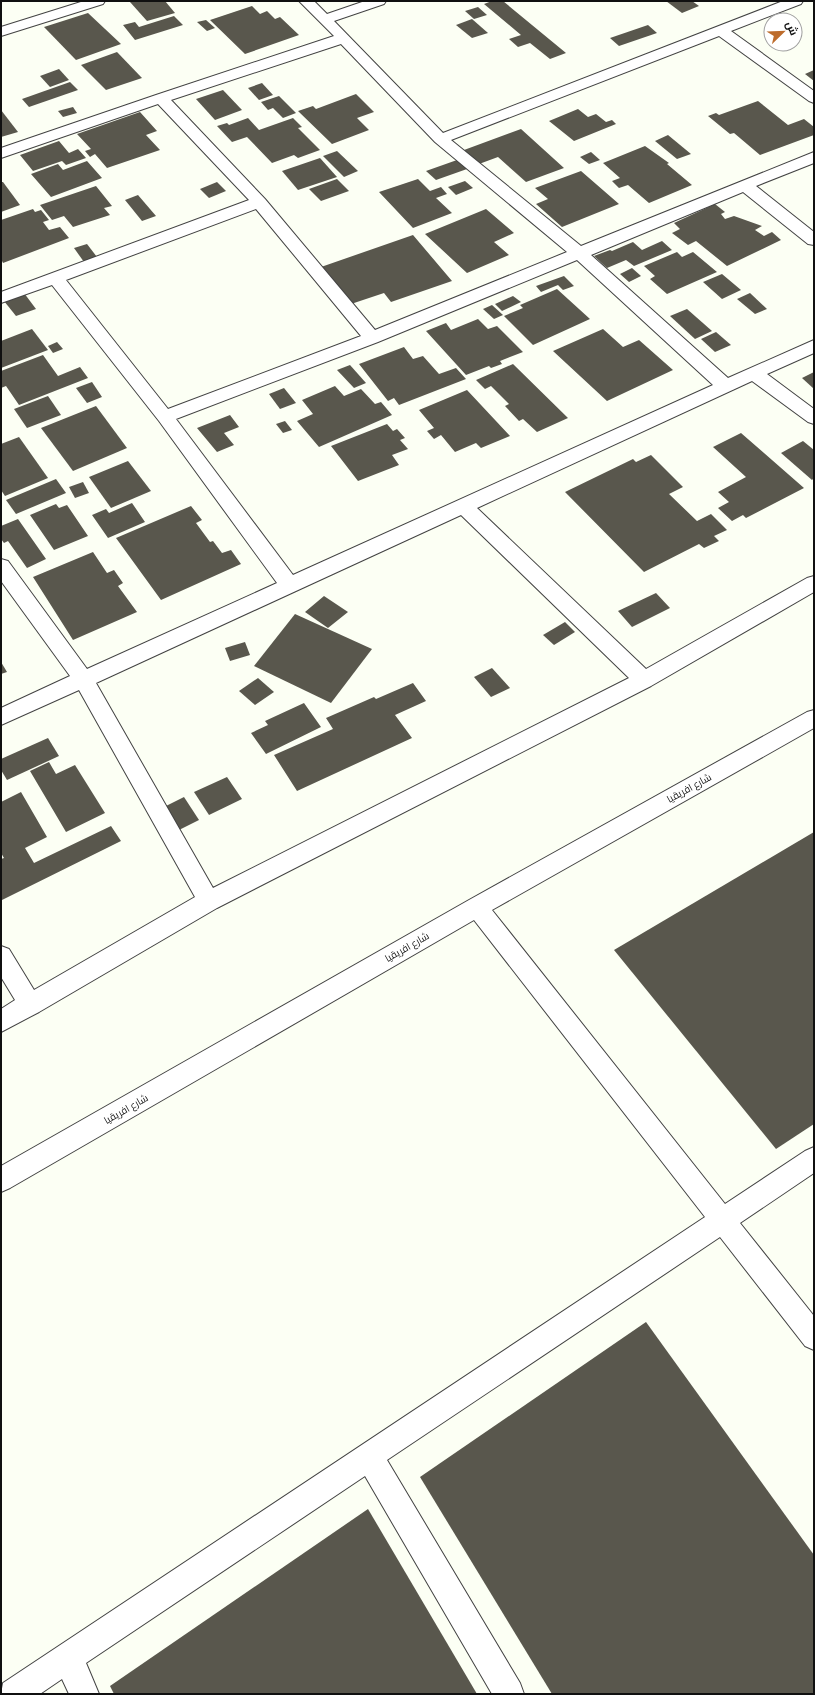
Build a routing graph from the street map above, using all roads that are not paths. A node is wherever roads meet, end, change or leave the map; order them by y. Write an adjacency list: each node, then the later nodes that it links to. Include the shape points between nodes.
1 (306, 1): 5 (street)
2 (379, 1): 5 (street)
3 (796, 1): 6 (street)
4 (88, 2): 7 (street)
5 (325, 19): 8 (street)
6 (720, 30): 10 (street); 11 (street)
7 (1, 32)
8 (344, 38): 9 (street); 11 (street)
9 (161, 98): 12 (street); 15 (street)
10 (814, 98)
11 (440, 140): 17 (street)
12 (1, 153)
13 (814, 157): 14 (street)
14 (745, 184): 16 (street); 17 (street)
15 (259, 202): 18 (street); 20 (street)
16 (814, 240)
17 (580, 254): 20 (street); 23 (street)
18 (55, 277): 19 (street); 24 (street)
19 (1, 298)
20 (372, 338): 24 (street)
21 (814, 346): 22 (street)
22 (753, 373): 23 (street); 25 (street)
23 (724, 385): 26 (street)
24 (165, 417): 29 (street)
25 (814, 418)
26 (463, 506): 29 (street); 31 (street)
27 (1, 566): 30 (street)
28 (814, 583): 31 (street)
29 (290, 586): 30 (street)
30 (83, 678): 32 (street); 34 (street)
31 (644, 680): 34 (street)
32 (1, 717)
33 (814, 718): 35 (street, شارع افريقيا)
34 (209, 902): 37 (street)
35 (477, 907): 40 (street, شارع افريقيا); 41 (street)
36 (1, 956): 37 (street)
37 (31, 1005): 38 (street)
38 (1, 1021)
39 (814, 1159): 41 (street)
40 (1, 1180)
41 (723, 1220): 42 (street); 43 (street)
42 (814, 1337)
43 (369, 1456): 44 (street); 47 (street)
44 (68, 1658): 45 (street); 46 (street)
45 (14, 1694)
46 (84, 1694)
47 (509, 1694)

